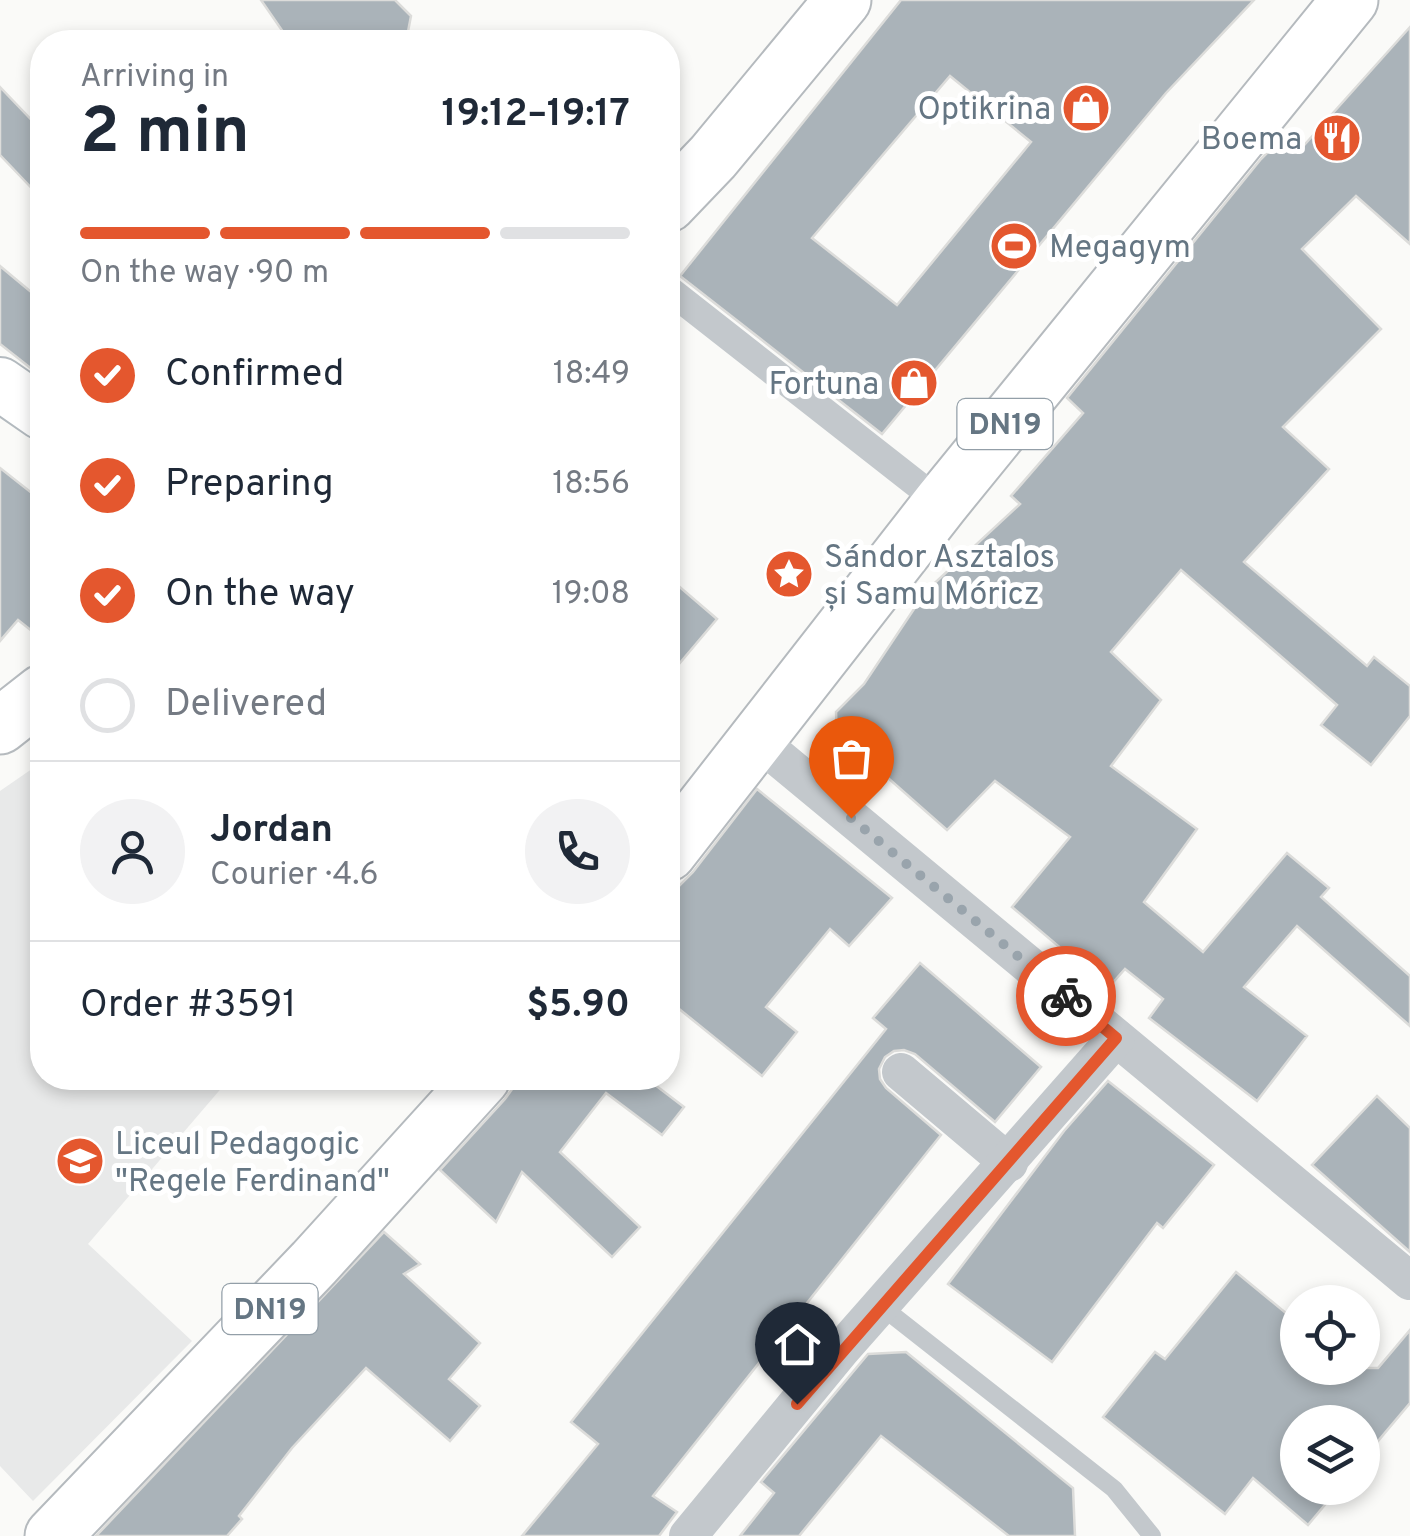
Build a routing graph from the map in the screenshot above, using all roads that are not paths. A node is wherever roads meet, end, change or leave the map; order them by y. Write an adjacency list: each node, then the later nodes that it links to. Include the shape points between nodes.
1 (843, 0): 3 (main road)
2 (1350, 0): 7 (main road, DN19)
3 (680, 191)
4 (680, 298): 7 (street)
5 (0, 384): 6 (main road)
6 (30, 405)
7 (941, 503): 10 (main road, DN19)
8 (30, 702): 9 (main road)
9 (0, 726)
10 (756, 740): 11 (main road, DN19); 12 (street)
11 (680, 838)
12 (1116, 1038): 15 (street); 16 (street)
13 (900, 1072): 15 (street)
14 (471, 1090): 18 (main road, DN19)
15 (1008, 1163): 17 (street)
16 (1410, 1281)
17 (880, 1306): 19 (street); 20 (lane, via 1114,1490)
18 (53, 1536)
19 (688, 1536)
20 (1152, 1536)

